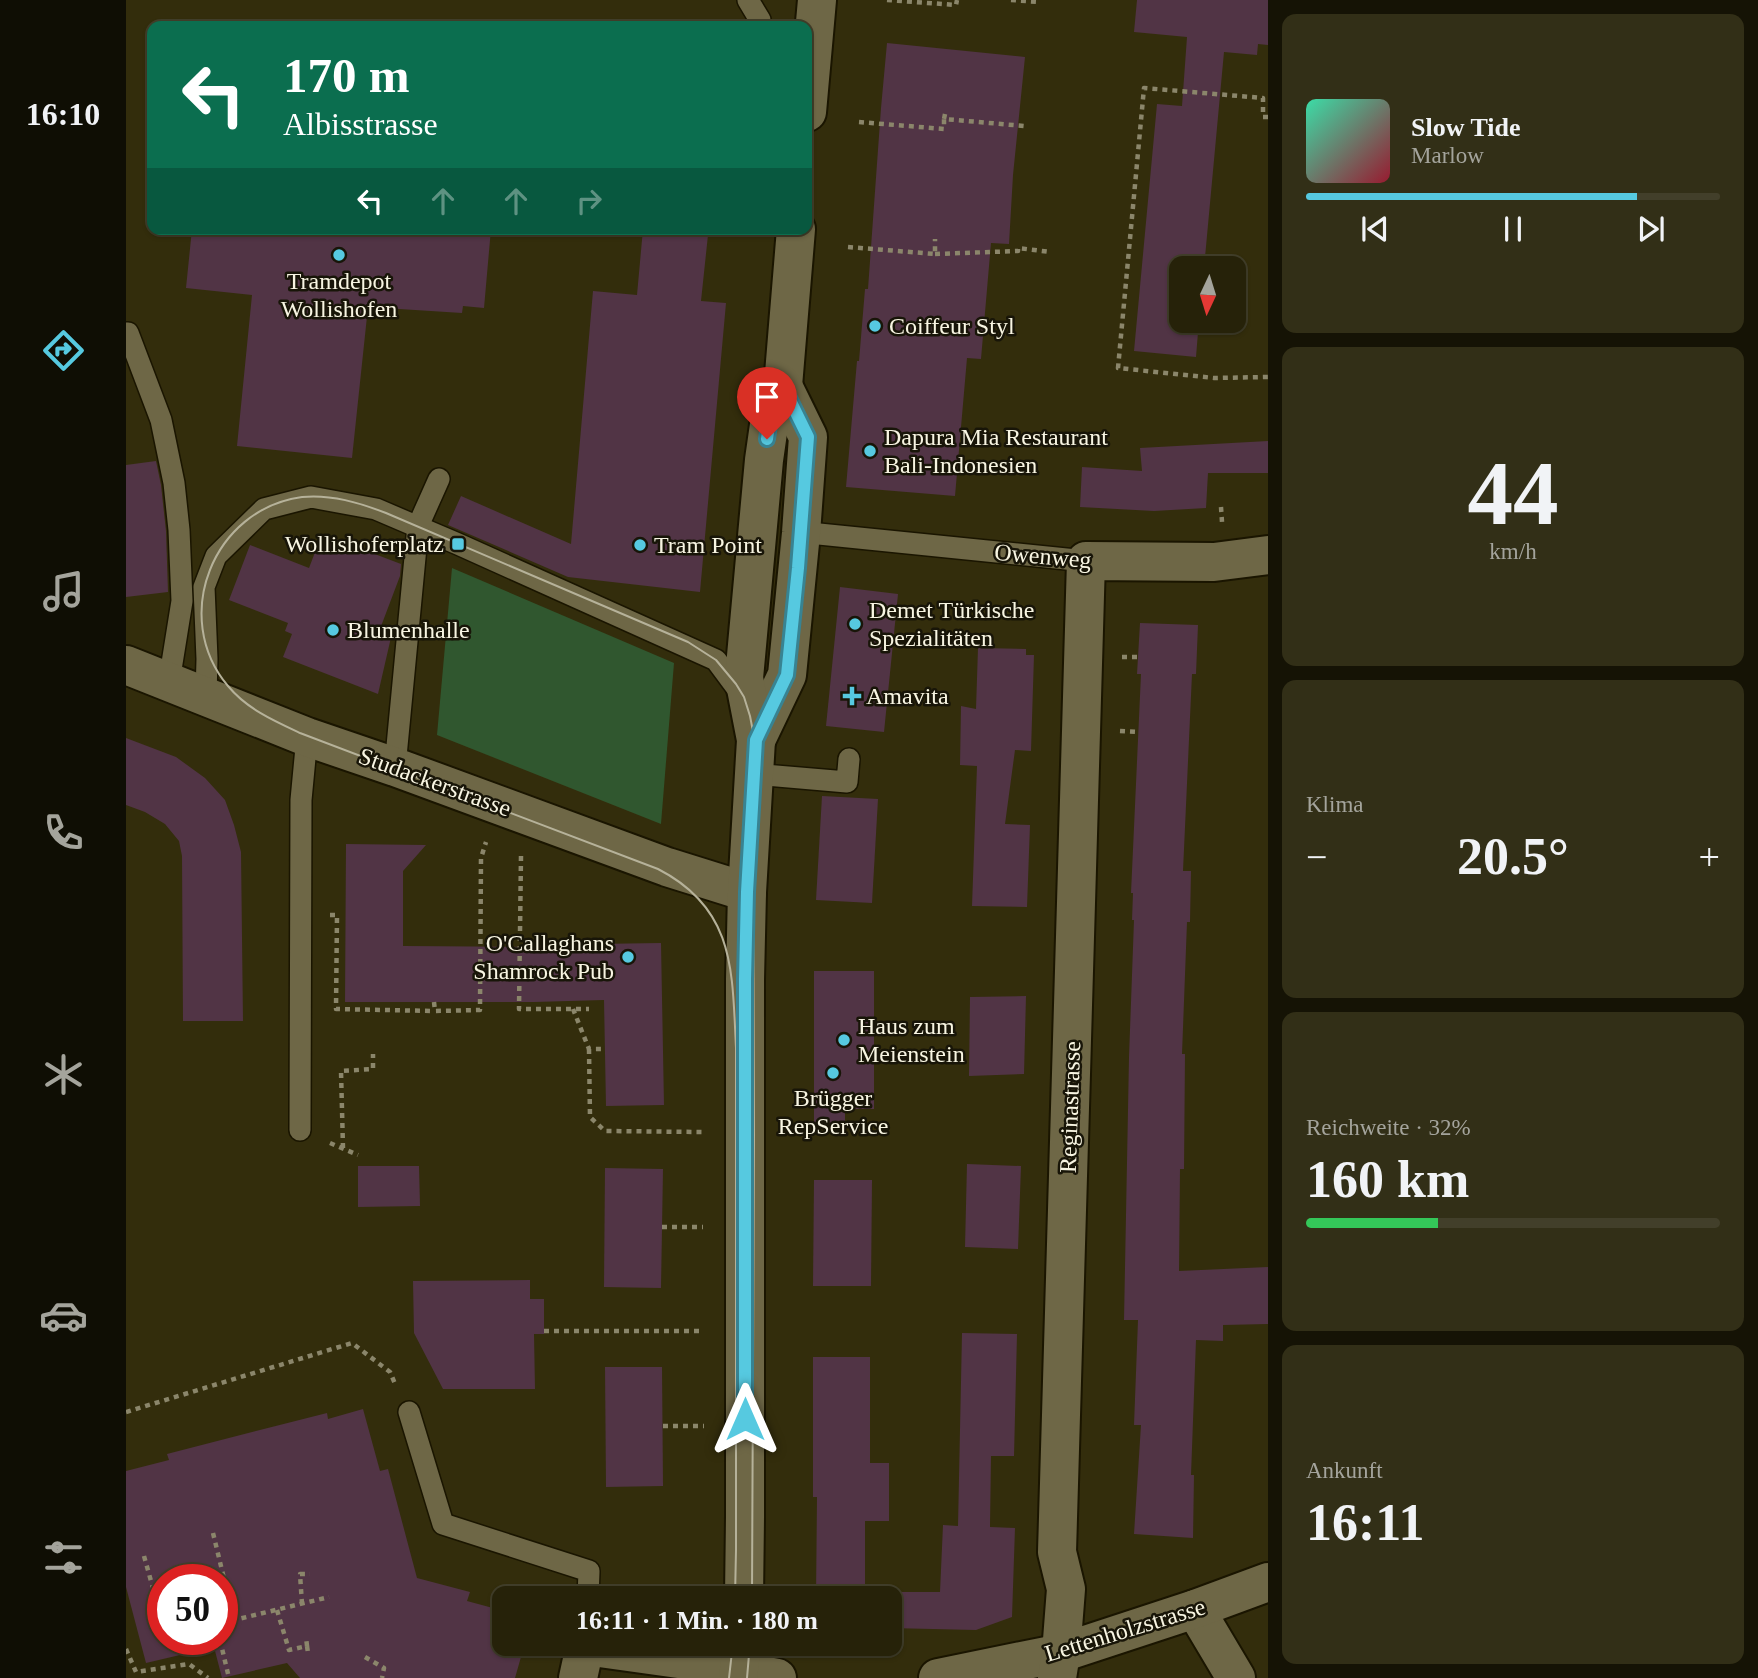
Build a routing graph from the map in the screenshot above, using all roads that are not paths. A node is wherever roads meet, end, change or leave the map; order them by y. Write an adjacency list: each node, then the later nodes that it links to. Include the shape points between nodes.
1 (748, 0): 3 (lane)
2 (817, 0): 4 (street)
3 (760, 20)
4 (812, 56)
5 (796, 235): 16 (street, via 783,386 770,418 744,678)
6 (126, 333): 13 (lane, via 161,421 174,483 182,601)
7 (439, 480): 8 (lane)
8 (418, 526): 14 (lane, via 376,509 311,497 264,509 216,556 204,587); 16 (lane, via 716,660 744,697); 18 (lane)
9 (819, 534): 11 (lane, Owenweg)
10 (1268, 555): 11 (street, Owenweg, via 1214,562)
11 (1086, 561): 28 (street, Reginastrasse, via 1057,1552 1066,1588)
12 (126, 664): 13 (street, Studackerstrasse)
13 (169, 682): 14 (street, Studackerstrasse)
14 (206, 696): 15 (street, Studackerstrasse)
15 (307, 737): 18 (street, Studackerstrasse); 20 (lane, via 301,800)
16 (755, 757): 17 (lane, via 847,782); 19 (street)
17 (849, 759)
18 (395, 767): 19 (street, Studackerstrasse)
19 (747, 892): 24 (street)
20 (300, 1130)
21 (409, 1412): 23 (lane, via 443,1524 589,1571)
22 (1268, 1582): 25 (street, Lettenholzstrasse)
23 (588, 1586)
24 (744, 1586)
25 (1195, 1609): 28 (street, Lettenholzstrasse); 31 (street)
26 (583, 1656): 27 (street)
27 (740, 1664): 29 (street)
28 (1059, 1665): 30 (street, Lettenholzstrasse)
29 (777, 1678)
30 (938, 1678)
31 (1236, 1678)

